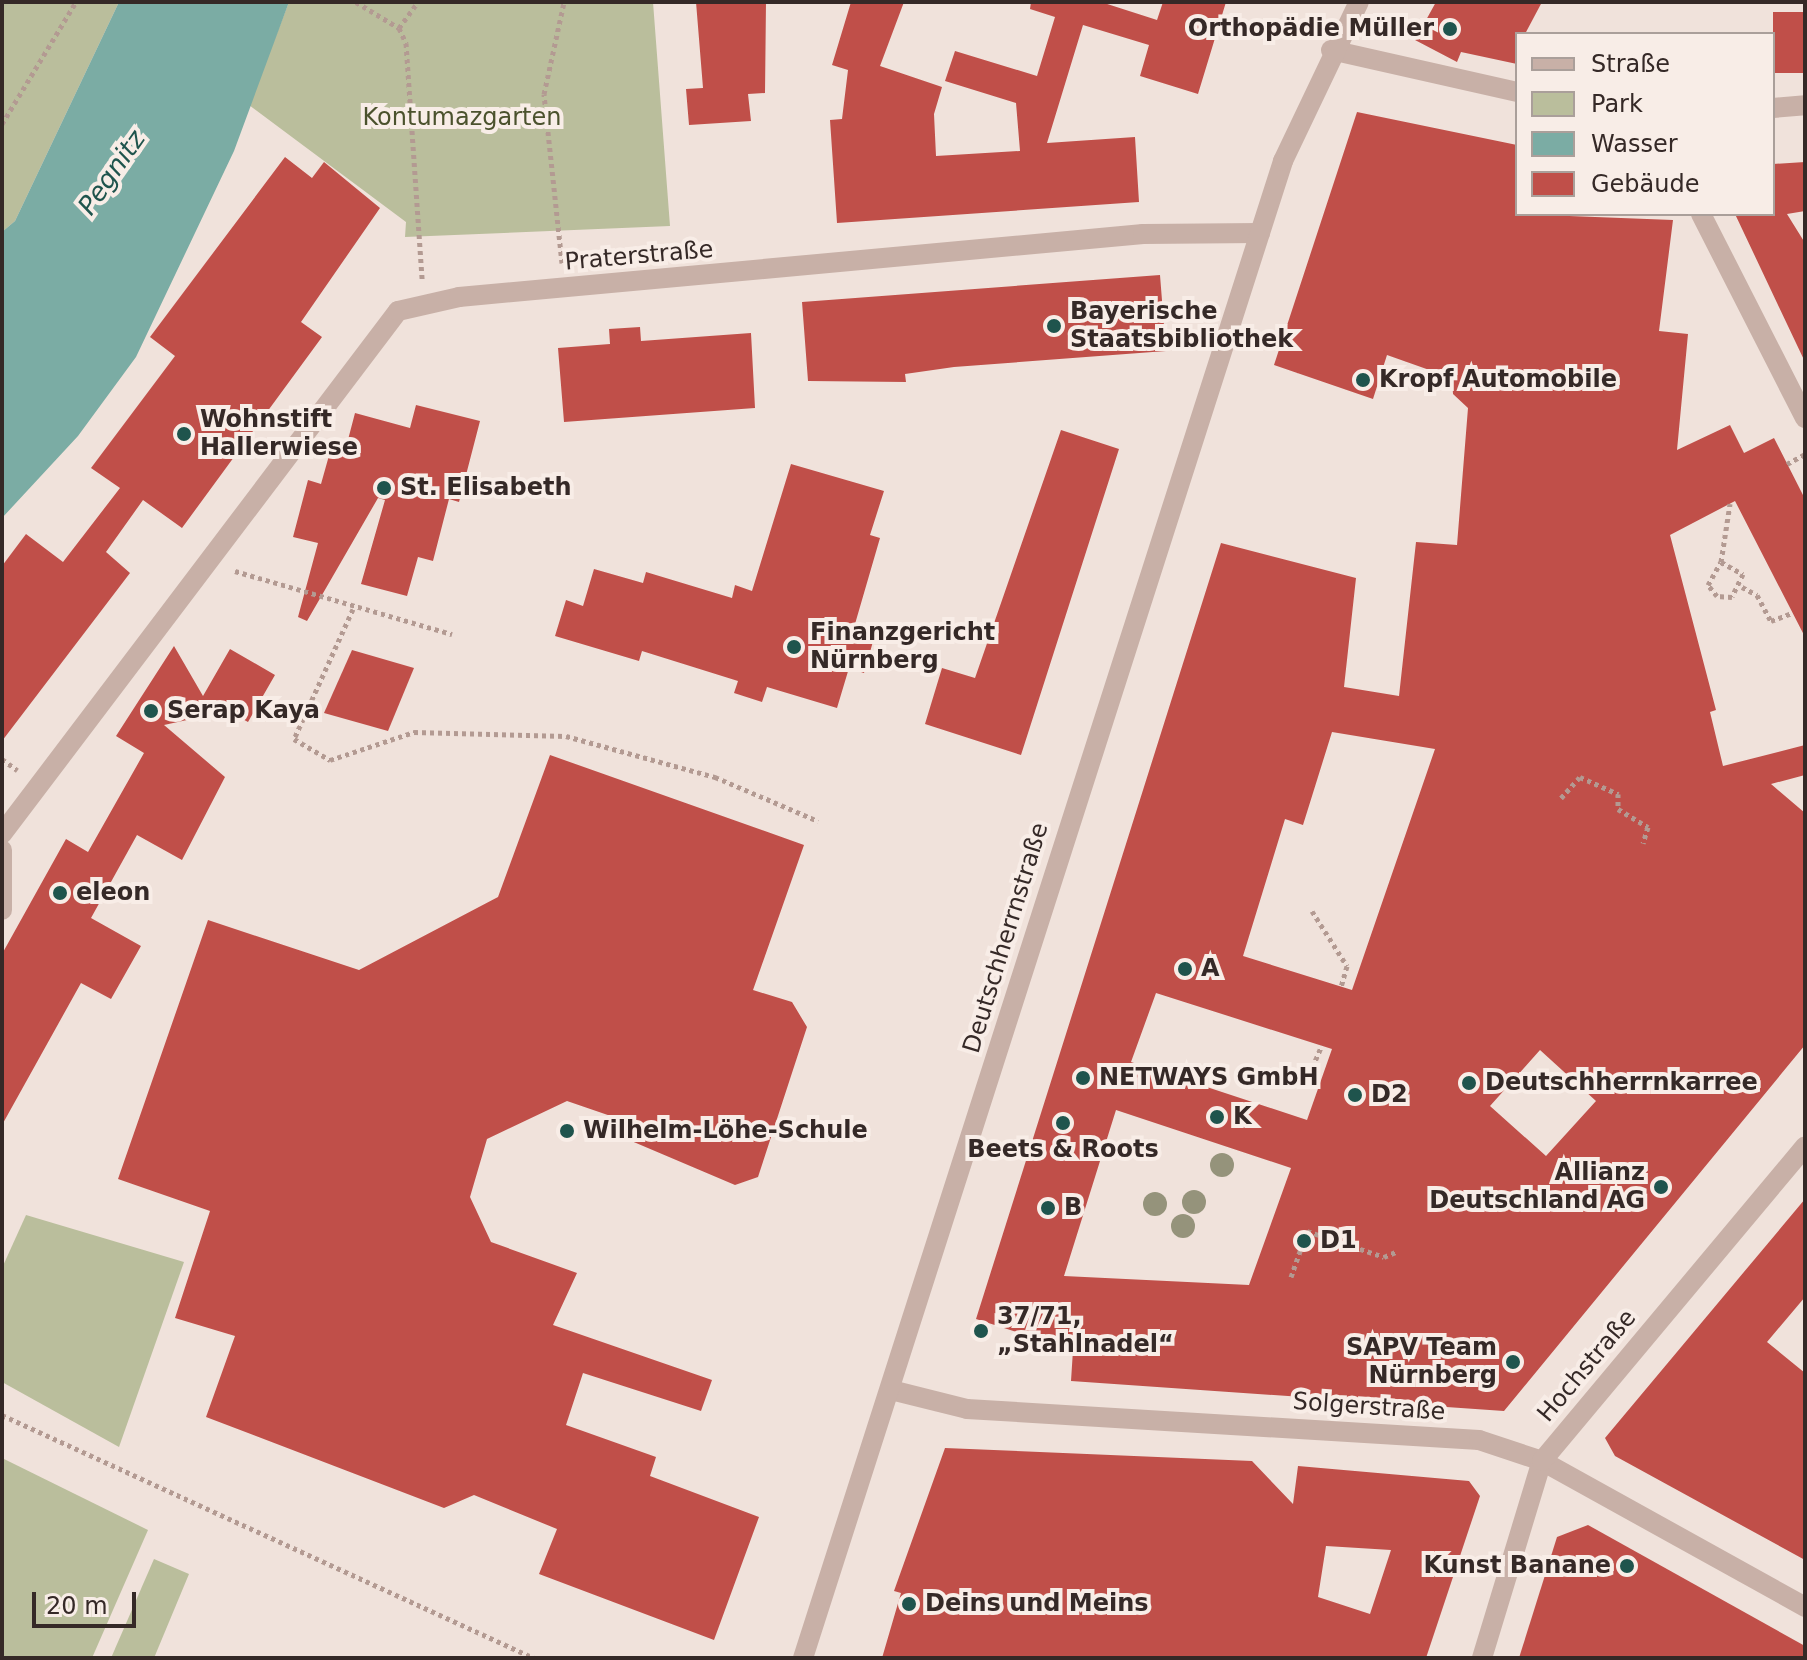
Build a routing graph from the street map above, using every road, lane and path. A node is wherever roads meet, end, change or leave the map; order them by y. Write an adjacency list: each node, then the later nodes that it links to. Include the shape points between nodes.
1 (76, 2): 11 (path)
2 (356, 2): 6 (path)
3 (418, 2): 6 (path)
4 (564, 2): 14 (path, via 544,94)
5 (1359, 2): 7 (street)
6 (399, 28): 15 (path, via 406,43)
7 (1331, 50): 8 (street); 13 (street)
8 (1515, 92)
9 (1805, 105): 10 (street)
10 (1775, 108)
11 (2, 124)
12 (1702, 216): 16 (street)
13 (1260, 233): 14 (street, Praterstraße, via 1143,234); 39 (street, Deutschherrnstraße)
14 (565, 288): 15 (street, Praterstraße)
15 (424, 301): 20 (street, Praterstraße, via 398,311 373,336)
16 (1805, 418)
17 (1805, 454): 18 (path)
18 (1787, 464)
19 (1730, 504): 21 (path)
20 (203, 562): 23 (path); 28 (street, Praterstraße)
21 (1721, 562): 22 (path, via 1743,574); 22 (path, via 1708,585 1717,596)
22 (1742, 587): 24 (path, via 1757,595 1771,621)
23 (353, 609): 25 (path); 27 (path, via 294,739 330,760 414,732 566,736 715,777)
24 (1792, 613)
25 (452, 634)
26 (1561, 798): 29 (path, via 1580,777 1618,794 1618,809 1648,827)
27 (818, 821)
28 (2, 834)
29 (1643, 843)
30 (2, 850): 31 (street)
31 (2, 910)
32 (1312, 911): 33 (path, via 1347,966)
33 (1341, 987)
34 (1322, 1045): 35 (path)
35 (1306, 1082)
36 (1805, 1147): 41 (street, Hochstraße)
37 (1396, 1252): 38 (path, via 1384,1257 1307,1231)
38 (1291, 1277)
39 (891, 1390): 41 (street, Solgerstraße, via 967,1409 1479,1440); 44 (street, Deutschherrnstraße)
40 (2, 1415): 43 (path)
41 (1542, 1461): 42 (street, Solgerstraße); 45 (street, Hochstraße)
42 (1805, 1607)
43 (534, 1658)
44 (803, 1658)
45 (1482, 1658)

